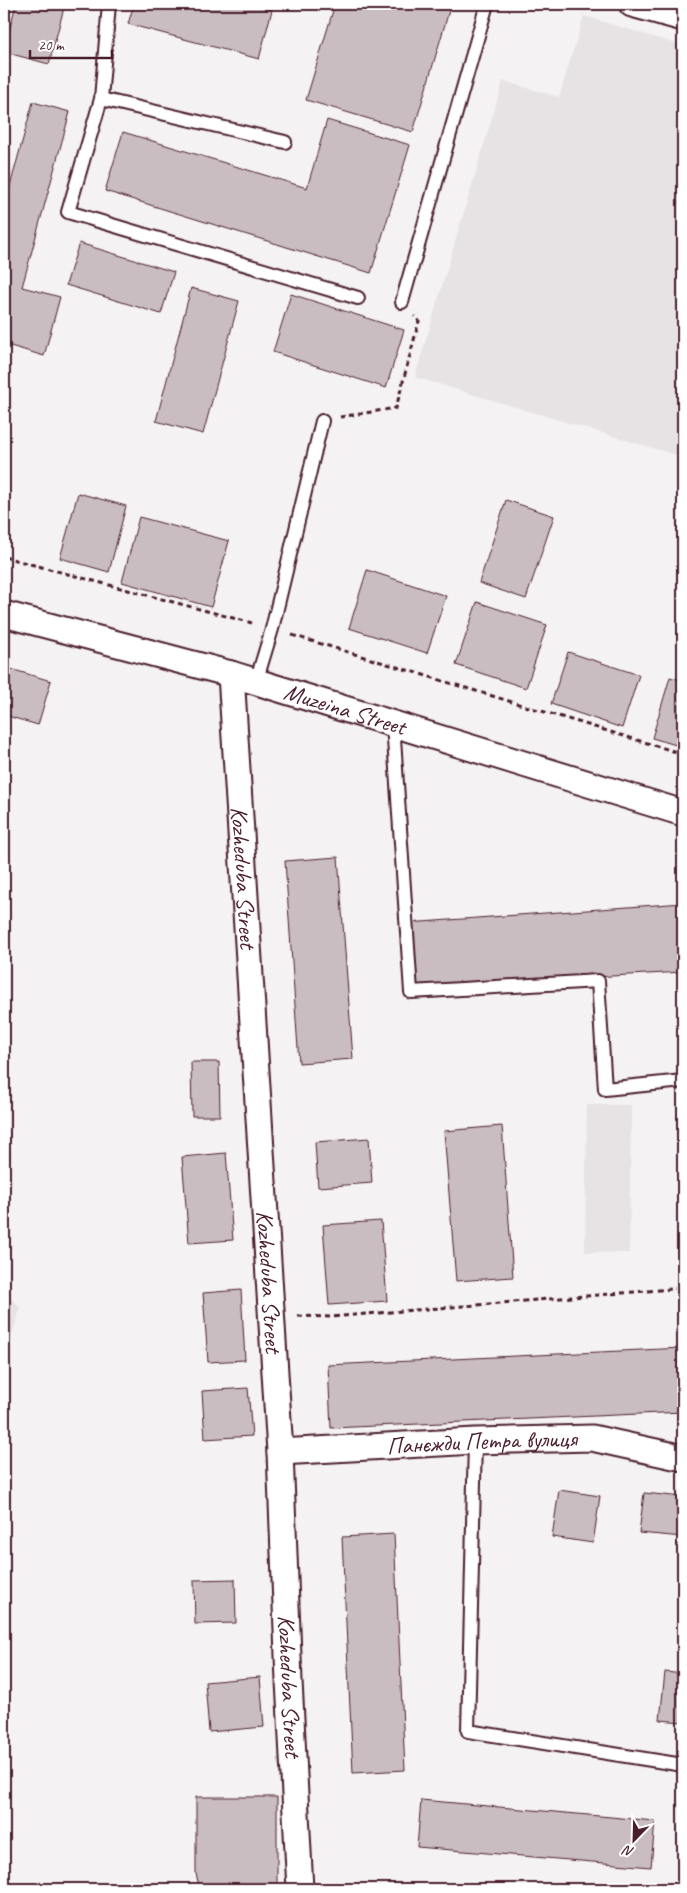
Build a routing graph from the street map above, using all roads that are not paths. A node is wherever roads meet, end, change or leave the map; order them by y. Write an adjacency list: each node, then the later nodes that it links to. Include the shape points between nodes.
1 (109, 4): 5 (lane)
2 (487, 4): 8 (lane)
3 (632, 4): 4 (street)
4 (683, 18)
5 (101, 99): 6 (lane); 7 (lane, via 68,212)
6 (285, 142)
7 (358, 298)
8 (402, 302)
9 (322, 421): 12 (lane)
10 (4, 614): 11 (street, Muzeina Street)
11 (230, 674): 12 (street, Muzeina Street); 17 (street, Kozheduba Street)
12 (256, 682): 13 (street, Muzeina Street)
13 (393, 724): 14 (street, Muzeina Street); 15 (lane, via 411,992 598,981 605,1089)
14 (683, 813)
15 (683, 1081)
16 (476, 1441): 17 (street, Панєжди Петра вулиця); 18 (street, Панєжди Петра вулиця, via 592,1438); 19 (lane, via 468,1731)
17 (280, 1452): 20 (street, Kozheduba Street)
18 (683, 1458)
19 (683, 1765)
20 (300, 1889)

